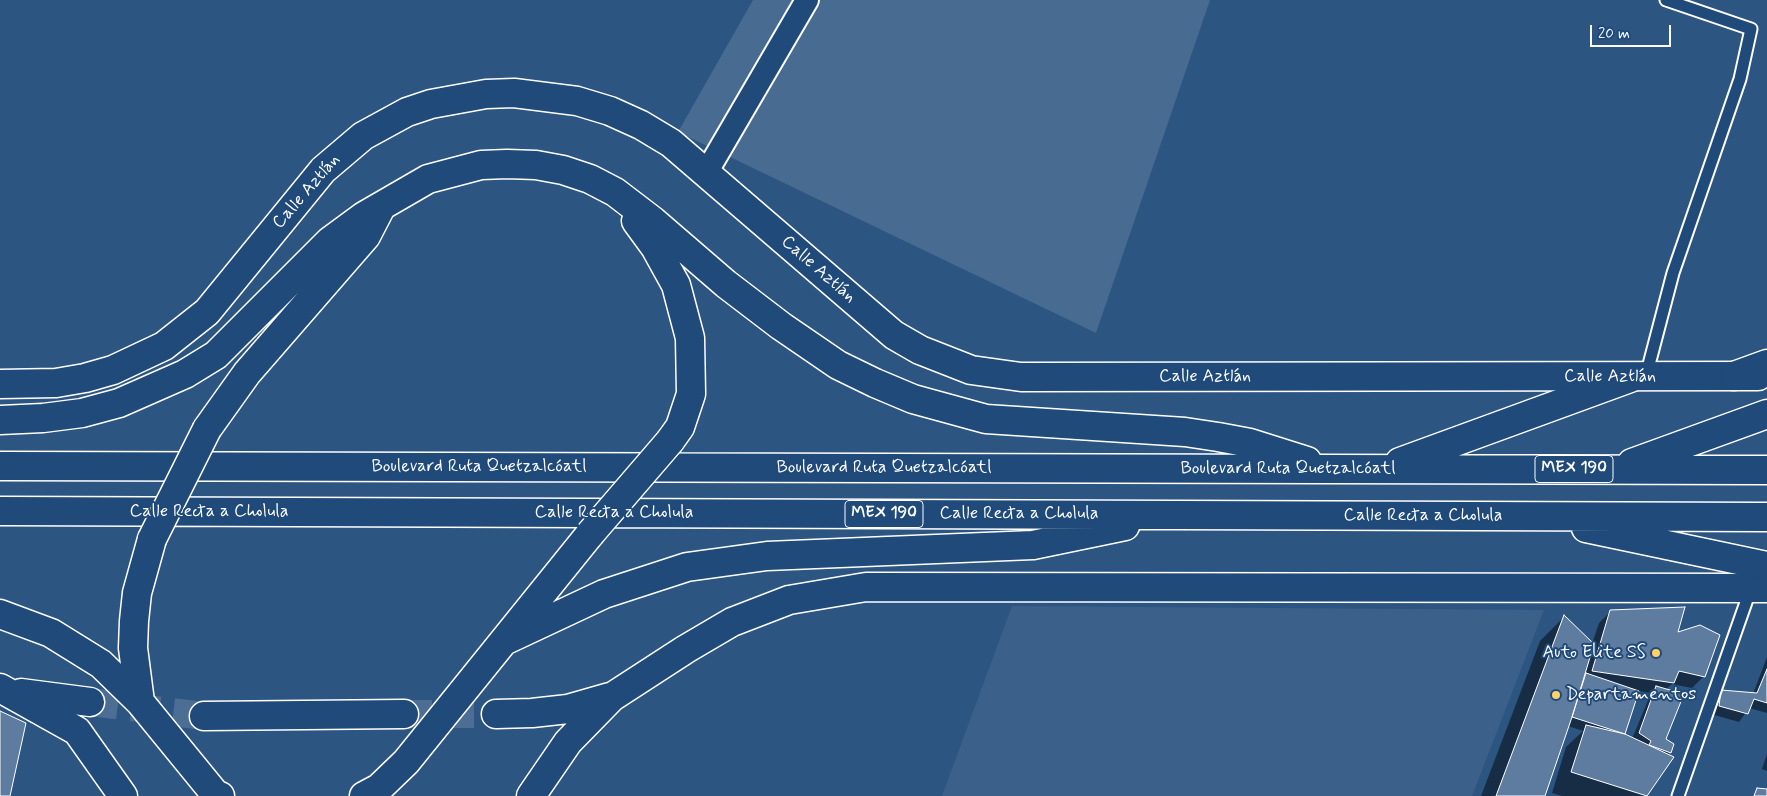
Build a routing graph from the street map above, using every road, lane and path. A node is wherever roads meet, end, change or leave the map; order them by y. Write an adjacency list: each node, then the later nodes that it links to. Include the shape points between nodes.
1 (807, 0): 3 (street)
2 (1666, 0): 9 (lane, via 1750,29 1740,79)
3 (706, 173): 9 (main road, Calle Aztlán, via 894,335 920,350 971,370 1020,377); 10 (main road, Calle Aztlán, via 671,143 641,125 576,101 514,93 486,94 431,104 384,123 343,151 323,170 207,312 164,346 113,370 85,378 56,384)
4 (615, 192): 5 (main road, via 563,170 507,164 480,166 428,179); 14 (main road, via 781,326 838,365 913,399 986,419 1218,437 1289,454); 25 (main road, bridge, via 666,265 684,311 692,357 691,394 680,427 670,441 590,534)
5 (382, 206): 12 (main road, via 330,241 216,355 185,374 119,403 43,418); 29 (main road, bridge, via 360,243 247,373 207,429 152,539 137,593 134,621)
6 (1767, 364): 7 (main road)
7 (1734, 376): 8 (main road, Calle Aztlán); 9 (main road, Calle Aztlán)
8 (1767, 376)
9 (1638, 378): 15 (main road)
10 (0, 384)
11 (1767, 414): 16 (main road)
12 (0, 420)
13 (0, 466): 14 (main road, Boulevard Ruta Quetzalcóatl / MEX 190)
14 (1328, 469): 15 (main road, Boulevard Ruta Quetzalcóatl / MEX 190)
15 (1382, 469): 16 (main road, Boulevard Ruta Quetzalcóatl / MEX 190)
16 (1614, 469): 17 (main road, Boulevard Ruta Quetzalcóatl / MEX 190)
17 (1767, 470)
18 (0, 511): 19 (main road, Calle Recta a Cholula / MEX 190)
19 (1183, 515): 20 (main road, Calle Recta a Cholula / MEX 190); 25 (main road, via 1033,545 767,556 687,567 604,594)
20 (1528, 516): 21 (main road, Calle Recta a Cholula / MEX 190); 22 (main road)
21 (1767, 517)
22 (1767, 566)
23 (1759, 588): 27 (main road, via 866,587 789,600 732,622); 39 (lane)
24 (0, 614): 29 (main road, via 51,633 78,648 114,676)
25 (506, 640): 33 (main road)
26 (3, 690): 28 (main road); 34 (main road, via 77,731)
27 (612, 697): 31 (main road, via 568,709); 38 (main road, via 568,742)
28 (90, 702)
29 (140, 702): 35 (main road)
30 (404, 714): 32 (main road)
31 (496, 714)
32 (204, 716)
33 (406, 762): 36 (main road, via 378,788); 37 (street)
34 (123, 796)
35 (217, 796)
36 (364, 796)
37 (391, 796)
38 (531, 796)
39 (1678, 796)

